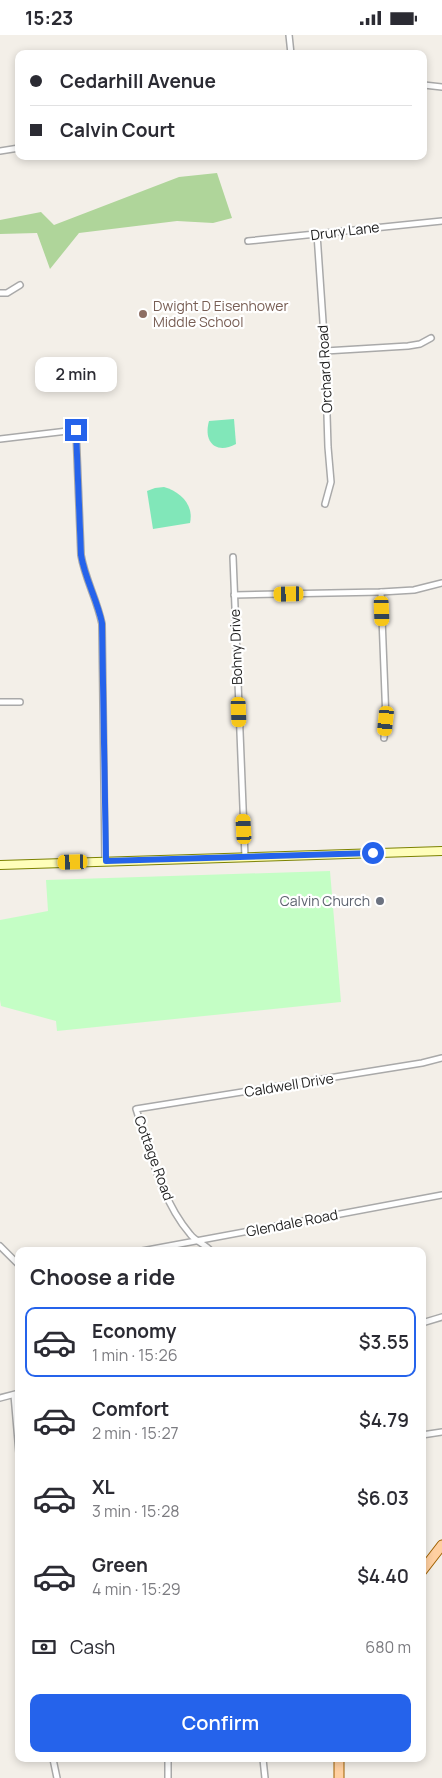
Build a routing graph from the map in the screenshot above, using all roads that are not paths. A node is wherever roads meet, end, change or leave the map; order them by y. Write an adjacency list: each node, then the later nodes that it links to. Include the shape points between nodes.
1 (289, 35): 2 (street)
2 (291, 50)
3 (427, 85): 4 (street)
4 (442, 87)
5 (15, 149): 6 (street)
6 (0, 151)
7 (442, 221): 8 (street, Drury Lane)
8 (317, 234): 9 (street, Drury Lane); 13 (street, Orchard Road)
9 (248, 241)
10 (20, 285): 11 (street, via 7,293)
11 (0, 293)
12 (432, 338): 13 (street, via 408,346)
13 (325, 351): 15 (street, Orchard Road, via 331,482)
14 (0, 439): 25 (street, via 76,430 81,555 102,623)
15 (325, 504)
16 (233, 557): 19 (street, Bohny Drive)
17 (442, 583): 18 (street)
18 (381, 593): 19 (street); 22 (street)
19 (234, 595): 24 (street, Bohny Drive)
20 (0, 702): 21 (street)
21 (20, 702)
22 (384, 738)
23 (442, 851): 24 (main road)
24 (245, 857): 25 (main road)
25 (106, 861): 26 (main road)
26 (0, 863)
27 (442, 1058): 28 (street, Caldwell Drive)
28 (136, 1109): 30 (street, Cottage Road, via 164,1189 177,1216)
29 (442, 1195): 30 (street, Glendale Road)
30 (198, 1241): 32 (street, Glendale Road); 33 (street, Cottage Road)
31 (0, 1246): 34 (street)
32 (164, 1247)
33 (206, 1247)
34 (15, 1261)
35 (442, 1317): 36 (street)
36 (426, 1322)
37 (15, 1394): 38 (street)
38 (0, 1398)
39 (442, 1432): 40 (street)
40 (426, 1434)
41 (442, 1545): 42 (main road)
42 (426, 1566)
43 (54, 1762): 48 (street)
44 (168, 1762): 49 (street)
45 (263, 1762): 50 (street)
46 (339, 1762): 47 (main road)
47 (340, 1777)
48 (57, 1778)
49 (168, 1778)
50 (264, 1778)

